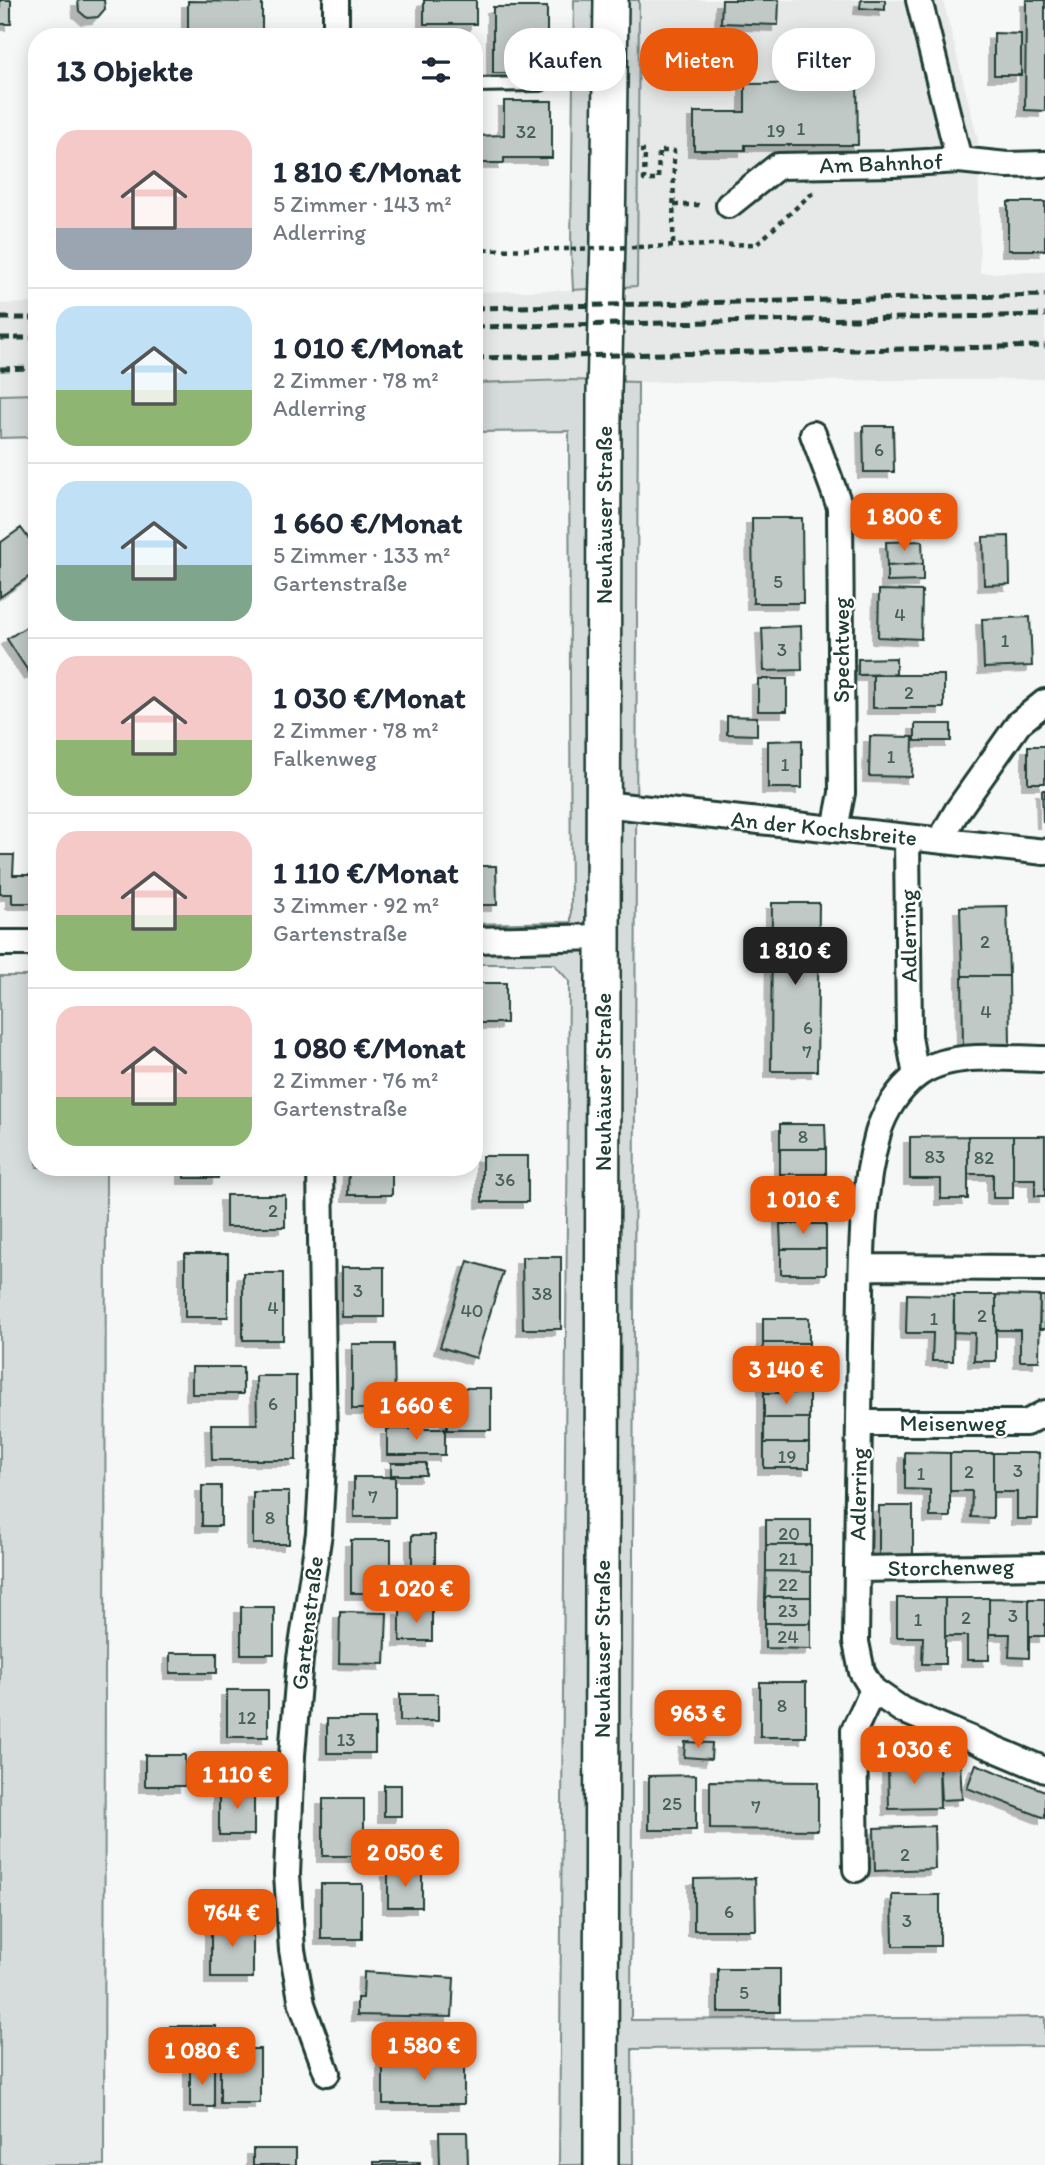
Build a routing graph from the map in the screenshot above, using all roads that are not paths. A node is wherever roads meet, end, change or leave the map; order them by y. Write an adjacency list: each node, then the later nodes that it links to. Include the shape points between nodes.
1 (336, 0): 4 (street)
2 (611, 0): 12 (main road, Neuhäuser Straße)
3 (919, 0): 7 (street)
4 (336, 28)
5 (483, 85): 6 (lane)
6 (504, 85)
7 (959, 160): 8 (street, Am Bahnhof); 9 (street, Am Bahnhof, via 778,166)
8 (1045, 164)
9 (729, 205)
10 (813, 434): 13 (street, Spechtweg, via 840,507 842,793)
11 (1045, 702): 15 (street, via 1019,723)
12 (603, 804): 13 (street, An der Kochsbreite); 17 (main road, Neuhäuser Straße)
13 (835, 829): 14 (street, An der Kochsbreite)
14 (907, 837): 15 (street, An der Kochsbreite); 22 (street, Adlerring, via 909,1037)
15 (940, 840): 16 (street, An der Kochsbreite)
16 (1045, 852)
17 (603, 937): 18 (street); 34 (main road, Neuhäuser Straße)
18 (483, 940)
19 (0, 943): 20 (street)
20 (28, 943)
21 (1045, 1059): 22 (street, Adlerring, via 968,1059 939,1063)
22 (916, 1076): 24 (street, Adlerring, via 893,1101 879,1130 864,1205)
23 (320, 1176): 33 (street, Gartenstraße, via 324,1445 319,1533 292,1755 288,1874 292,1950 302,2004)
24 (862, 1267): 25 (street); 27 (street, Adlerring)
25 (1045, 1268)
26 (1045, 1413): 27 (street, Meisenweg, via 1026,1423)
27 (859, 1423): 29 (street, Adlerring)
28 (1045, 1566): 29 (street, Storchenweg)
29 (857, 1569): 30 (street, Adlerring, via 856,1642 862,1672)
30 (873, 1690): 31 (street, via 902,1710); 32 (street, via 854,1730)
31 (1045, 1770)
32 (856, 1869)
33 (327, 2073)
34 (601, 2165)

